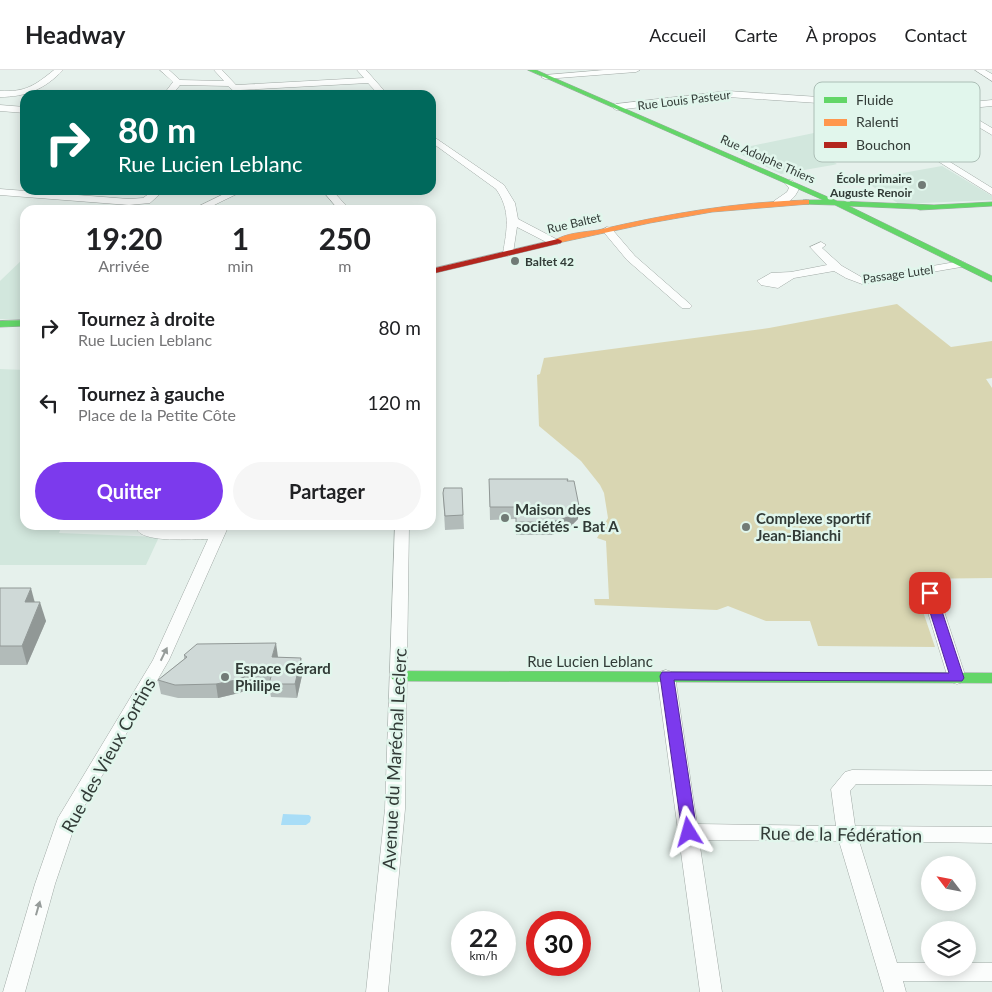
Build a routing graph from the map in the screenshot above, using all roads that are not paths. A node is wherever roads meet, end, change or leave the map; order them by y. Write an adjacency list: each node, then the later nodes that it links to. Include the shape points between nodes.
1 (59, 70): 13 (street)
2 (164, 70): 11 (street)
3 (218, 70): 12 (street)
4 (361, 70): 10 (street)
5 (531, 70): 8 (street, Rue Adolphe Thiers)
6 (636, 70): 8 (street)
7 (979, 70): 9 (street)
8 (545, 77): 20 (street, Rue Adolphe Thiers)
9 (992, 78)
10 (370, 80): 12 (street); 15 (street)
11 (178, 82): 12 (street); 14 (street)
12 (235, 89)
13 (33, 90)
14 (171, 90)
15 (379, 90)
16 (0, 94): 17 (street)
17 (20, 94)
18 (814, 100): 20 (street, Rue Louis Pasteur, via 728,94)
19 (0, 108): 21 (street)
20 (616, 108): 26 (street, Rue Adolphe Thiers)
21 (20, 110)
22 (980, 125): 23 (street)
23 (992, 132)
24 (436, 142): 42 (street, via 500,187 514,211)
25 (944, 162): 28 (street)
26 (790, 183): 34 (street, Rue Adolphe Thiers); 35 (street, via 794,188 792,194)
27 (0, 192): 29 (street)
28 (992, 192)
29 (20, 194)
30 (39, 195): 31 (street, via 129,202 146,201)
31 (154, 195)
32 (229, 195): 37 (street)
33 (332, 195): 38 (street)
34 (831, 201): 35 (street, Rue Baltet); 39 (street, Rue Baltet); 40 (street, Rue Adolphe Thiers)
35 (778, 202): 41 (street, Rue Baltet)
36 (992, 204): 39 (street)
37 (207, 205)
38 (341, 205)
39 (933, 207): 40 (street, Rue Baltet)
40 (847, 208): 41 (street, Rue Baltet); 47 (street, Rue Adolphe Thiers)
41 (725, 209): 43 (street, Rue Baltet)
42 (512, 221): 44 (street); 46 (street)
43 (607, 230): 44 (street, Rue Baltet); 52 (street, via 632,258)
44 (554, 242): 46 (street, Rue Baltet)
45 (822, 245): 48 (street, Passage Lutel, via 815,247)
46 (508, 253): 49 (street, Rue Baltet)
47 (961, 264): 48 (street, Passage Lutel, via 862,281); 51 (street, Rue Adolphe Thiers)
48 (838, 267): 50 (street)
49 (436, 271)
50 (791, 275)
51 (991, 278)
52 (686, 306)
53 (20, 323): 54 (street)
54 (0, 324)
55 (144, 530): 56 (street, via 150,533)
56 (220, 530): 69 (street, Rue des Vieux Cortins, one-way to 56, via 68,818 161,660)
57 (402, 530): 59 (street, Avenue du Maréchal Leclerc)
58 (930, 593): 61 (street)
59 (397, 676): 60 (street, Rue Lucien Leblanc); 70 (street, Avenue du Maréchal Leclerc, via 395,810)
60 (666, 676): 61 (street, Rue Lucien Leblanc); 64 (street)
61 (957, 678): 62 (street, Rue Lucien Leblanc)
62 (992, 678)
63 (992, 778): 65 (street, via 852,777 840,789)
64 (689, 832): 65 (street, Rue de la Fédération); 71 (street)
65 (846, 834): 66 (street, Rue de la Fédération); 68 (street)
66 (992, 835)
67 (992, 972): 68 (street)
68 (892, 982)
69 (14, 992)
70 (377, 992)
71 (710, 992)

